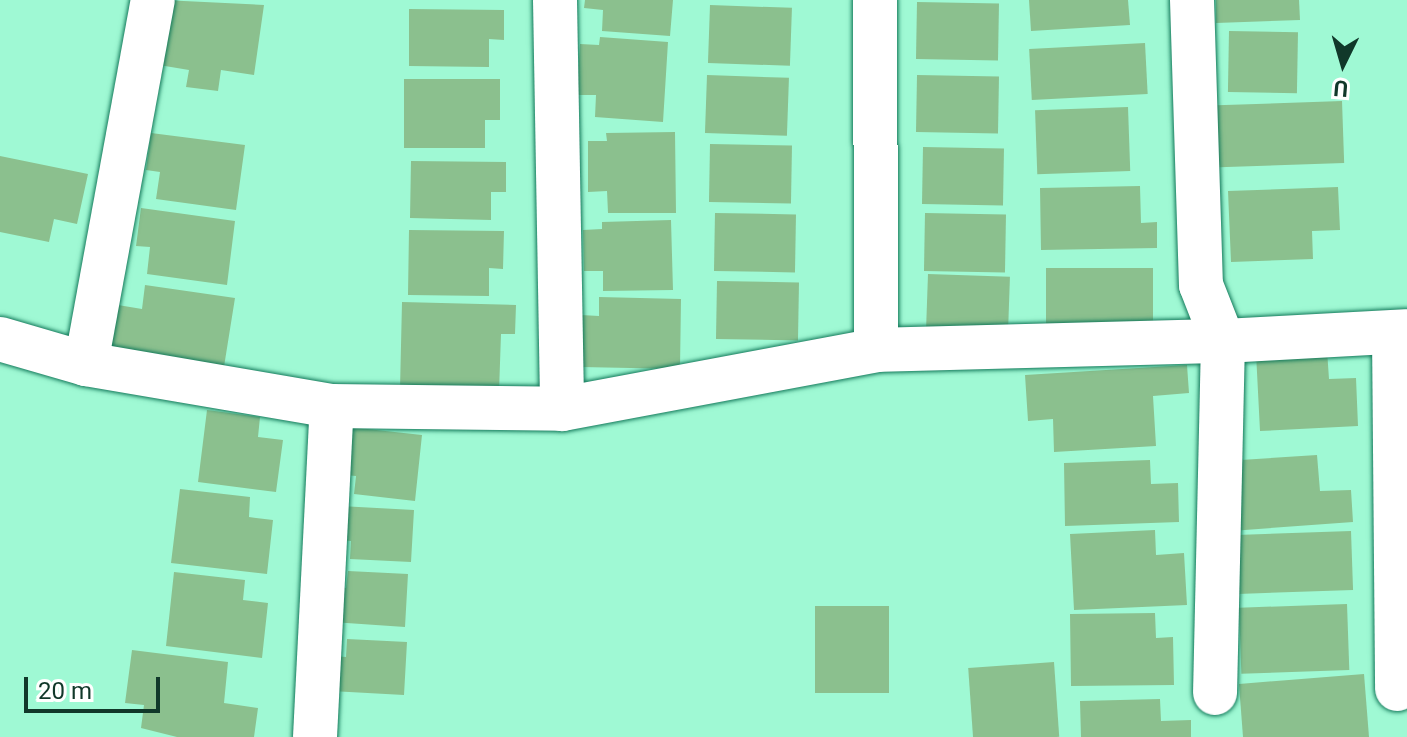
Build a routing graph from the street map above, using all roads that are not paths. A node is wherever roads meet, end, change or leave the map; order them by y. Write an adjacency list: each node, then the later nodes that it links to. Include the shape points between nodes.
1 (153, 0): 9 (street)
2 (555, 0): 11 (street)
3 (875, 0): 8 (street)
4 (1192, 0): 7 (street, via 1201,285)
5 (1400, 333): 7 (street); 12 (street)
6 (0, 339): 9 (street)
7 (1223, 341): 8 (street); 13 (street)
8 (876, 350): 11 (street)
9 (86, 364): 10 (street)
10 (332, 406): 11 (street); 14 (street)
11 (562, 409)
12 (1397, 689)
13 (1215, 693)
14 (315, 737)

